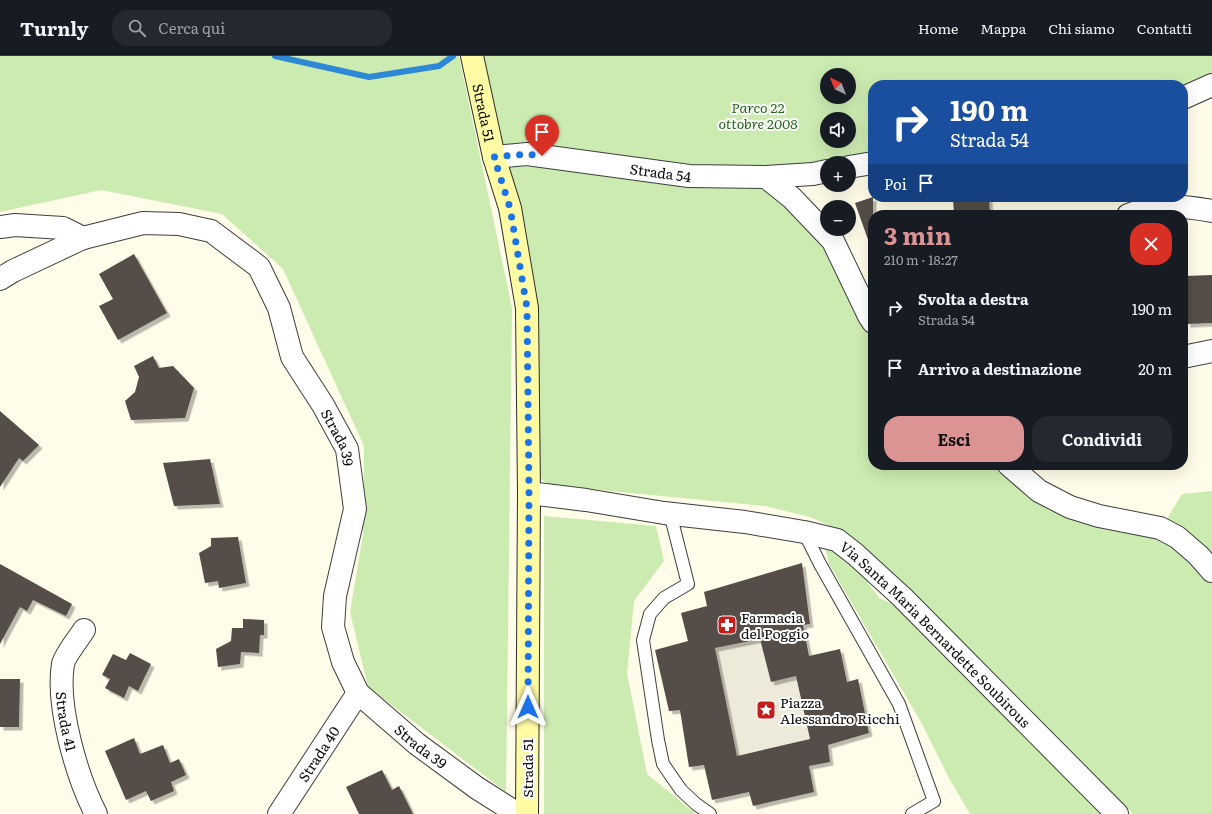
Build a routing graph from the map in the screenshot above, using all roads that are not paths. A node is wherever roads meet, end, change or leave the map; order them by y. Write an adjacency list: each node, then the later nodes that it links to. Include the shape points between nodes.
1 (472, 56): 4 (street, Strada 51)
2 (1212, 85): 3 (street)
3 (1188, 96)
4 (494, 157): 8 (street, Strada 54, via 527,154 689,176); 18 (street, Strada 51, via 510,208 527,308)
5 (868, 164): 6 (street)
6 (856, 166)
7 (820, 172): 8 (street, Strada 54)
8 (766, 177): 14 (street, via 792,198 833,241)
9 (1139, 210): 10 (street, via 1182,205)
10 (1212, 211)
11 (0, 227): 12 (street, via 16,224 63,228)
12 (83, 238): 13 (street, Strada 39); 23 (street, Strada 39, via 143,223 179,224 211,232 258,267 278,308 292,357 347,449 355,509 335,596 333,627 343,662)
13 (0, 279)
14 (868, 316)
15 (1212, 352): 16 (street)
16 (1188, 356)
17 (1015, 470): 21 (street, via 1040,491 1070,507 1166,531 1198,555)
18 (529, 492): 19 (street, Via Santa Maria Bernardette Soubirous); 27 (street, Strada 51)
19 (670, 513): 20 (street, Via Santa Maria Bernardette Soubirous); 28 (lane, via 688,584 664,598 650,614 643,640 664,764 681,790)
20 (804, 532): 29 (lane, via 899,704 934,801); 30 (street, Via Santa Maria Bernardette Soubirous, via 837,540 873,570)
21 (1212, 571)
22 (84, 630): 24 (street, Strada 41, via 63,663 63,702 70,745)
23 (358, 693): 25 (street, Strada 40); 26 (street, Strada 39, via 417,744)
24 (96, 814)
25 (279, 814)
26 (518, 814)
27 (527, 814)
28 (710, 814)
29 (912, 814)
30 (1117, 814)

